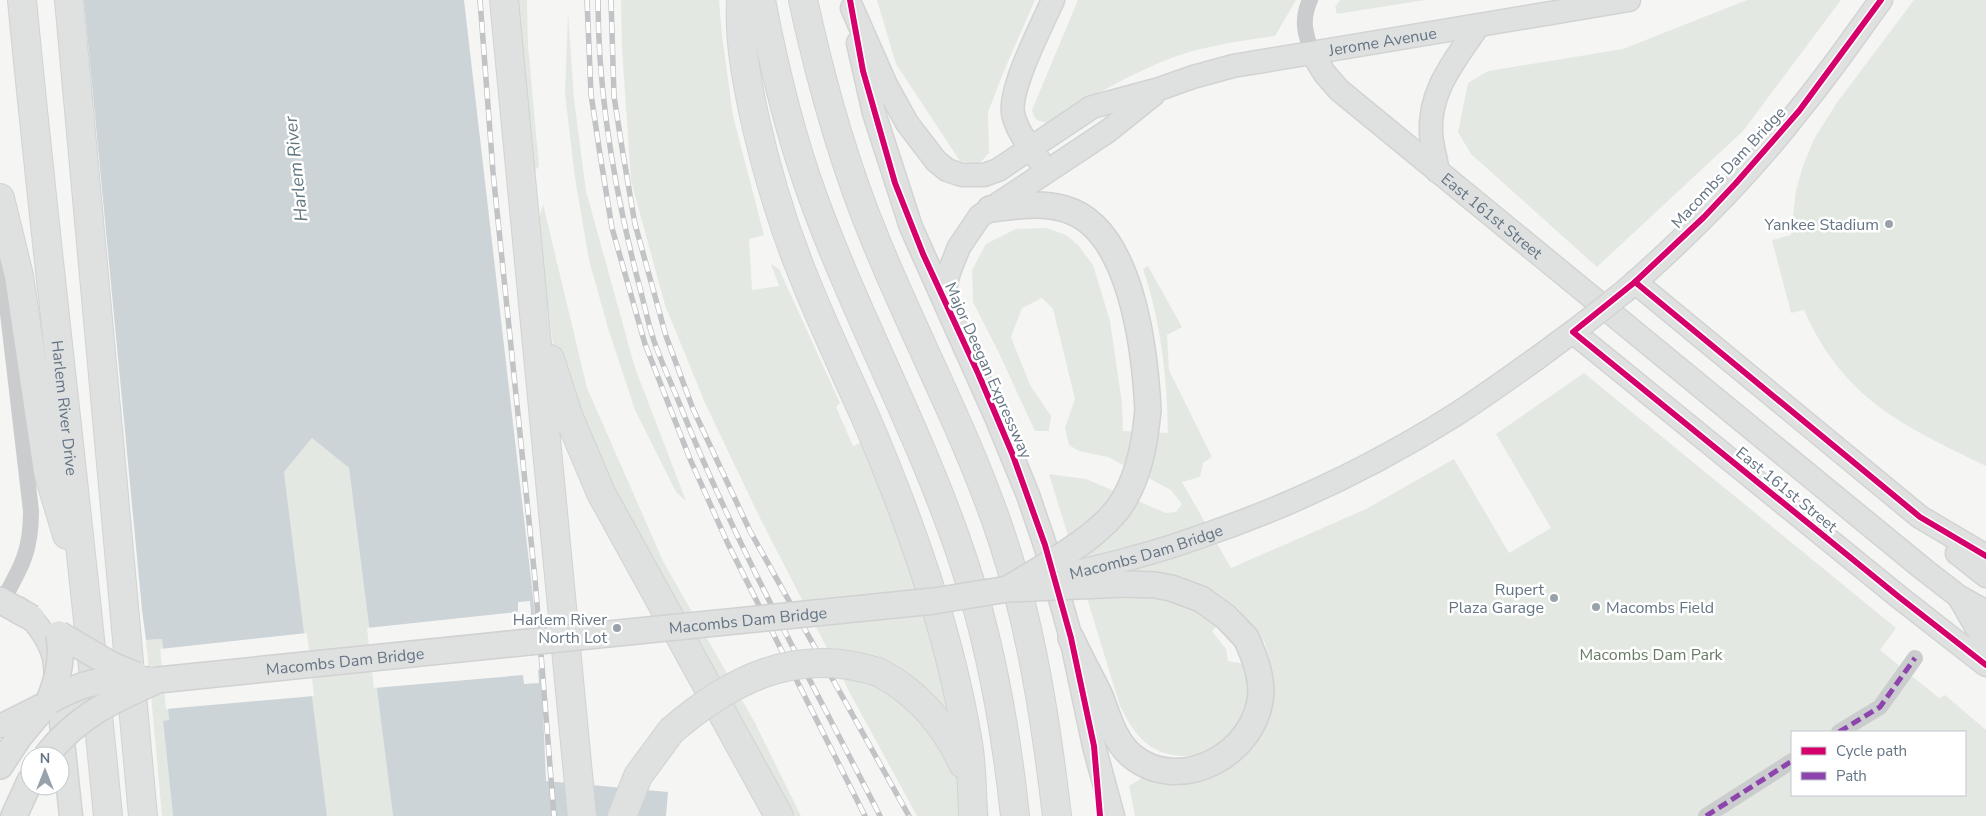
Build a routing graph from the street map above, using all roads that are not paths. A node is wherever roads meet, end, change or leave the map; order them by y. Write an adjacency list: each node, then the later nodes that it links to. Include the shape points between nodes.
1 (22, 0): 36 (highway, Harlem River Drive)
2 (56, 0): 16 (highway)
3 (69, 0): 16 (highway)
4 (504, 0): 25 (highway)
5 (742, 0): 35 (highway, via 740,24 746,74 776,198 803,276 866,418 907,521)
6 (761, 0): 64 (highway, via 781,92 814,198 939,496 964,564 994,675)
7 (803, 0): 65 (highway, via 831,112 861,204 976,470 1003,541 1040,690)
8 (1054, 0): 18 (main road, via 1017,82 1013,99 1016,124)
9 (1310, 0): 15 (street, via 1304,26)
10 (1629, 0): 12 (main road, Jerome Avenue)
11 (1881, 0): 24 (main road, Macombs Dam Bridge, via 1766,151 1704,217)
12 (1611, 2): 14 (main road, Jerome Avenue)
13 (851, 4): 18 (main road, Jerome Avenue, via 900,111 941,166 962,175 984,175 998,170); 26 (main road, Major Deegan Expressway, via 863,71 885,149 911,227)
14 (1478, 26): 15 (main road, Jerome Avenue); 20 (main road, via 1448,70 1436,95 1431,135)
15 (1312, 53): 17 (main road, Jerome Avenue, via 1211,71); 20 (main road, East 161st Street, via 1339,90)
16 (74, 64): 59 (highway)
17 (1159, 89): 18 (main road, Jerome Avenue, via 1092,107); 19 (main road, Jerome Avenue, via 1108,131)
18 (1030, 148): 19 (main road)
19 (1046, 172): 22 (main road, Jerome Avenue)
20 (1438, 172): 32 (main road, East 161st Street)
21 (0, 198): 36 (highway, via 19,276 48,472)
22 (990, 209): 26 (main road, Jerome Avenue, via 972,226 959,247); 31 (main road, bridge, via 1030,205 1066,209 1098,229 1120,263 1130,297 1138,326 1148,410 1140,460 1125,499 1117,510 1096,531)
23 (0, 245): 33 (street, via 31,511 30,544 18,574)
24 (1630, 286): 27 (main road, Macombs Dam Bridge, bridge); 28 (main road)
25 (531, 287): 60 (highway); 62 (highway, via 561,395 588,466)
26 (943, 297): 39 (main road, Major Deegan Expressway, via 1028,495)
27 (1578, 328): 31 (main road, Macombs Dam Bridge, bridge, via 1437,426 1300,497 1160,550); 43 (main road, East 161st Street)
28 (1920, 517): 29 (main road); 30 (main road)
29 (1986, 556)
30 (1986, 576)
31 (1008, 589): 35 (main road, Macombs Dam Bridge, bridge); 39 (main road, bridge, via 1155,585 1187,593 1214,607 1246,638 1257,663 1261,692 1251,727 1237,747 1201,768 1177,772 1140,762 1123,746 1109,724 1100,697)
32 (1958, 596): 34 (main road); 37 (main road, East 161st Street); 40 (main road)
33 (1, 599): 38 (main road, bridge); 57 (main road, via 22,610 38,626 51,648)
34 (1986, 600)
35 (934, 601): 44 (main road, Macombs Dam Bridge, bridge); 54 (highway, via 968,744)
36 (87, 602): 58 (highway, Harlem River Drive)
37 (1986, 612)
38 (59, 634): 42 (main road, bridge); 46 (main road, bridge, via 60,666)
39 (1071, 638): 51 (main road, Major Deegan Expressway)
40 (1986, 644)
41 (1915, 658): 48 (street, via 1880,707)
42 (102, 660): 44 (main road, bridge, via 128,673); 45 (main road)
43 (1986, 666)
44 (158, 680): 45 (main road, bridge, via 116,679); 50 (main road, bridge, via 83,718)
45 (88, 683): 46 (main road, bridge); 49 (main road, bridge)
46 (39, 710): 47 (main road); 53 (main road)
47 (0, 726)
48 (1842, 731)
49 (51, 746)
50 (54, 746)
51 (1094, 746): 66 (main road); 67 (main road, Major Deegan Expressway)
52 (1791, 762): 68 (street)
53 (0, 766)
54 (971, 781): 61 (highway, bridge, via 938,721 912,693 895,681 856,665 814,663 791,666 746,680 728,688 688,716 671,731 638,776); 63 (highway)
55 (23, 796): 56 (main road)
56 (14, 816)
57 (70, 816)
58 (108, 816)
59 (143, 816)
60 (582, 816)
61 (622, 816)
62 (779, 816)
63 (973, 816)
64 (1015, 816)
65 (1057, 816)
66 (1100, 816)
67 (1112, 816)
68 (1706, 816)

